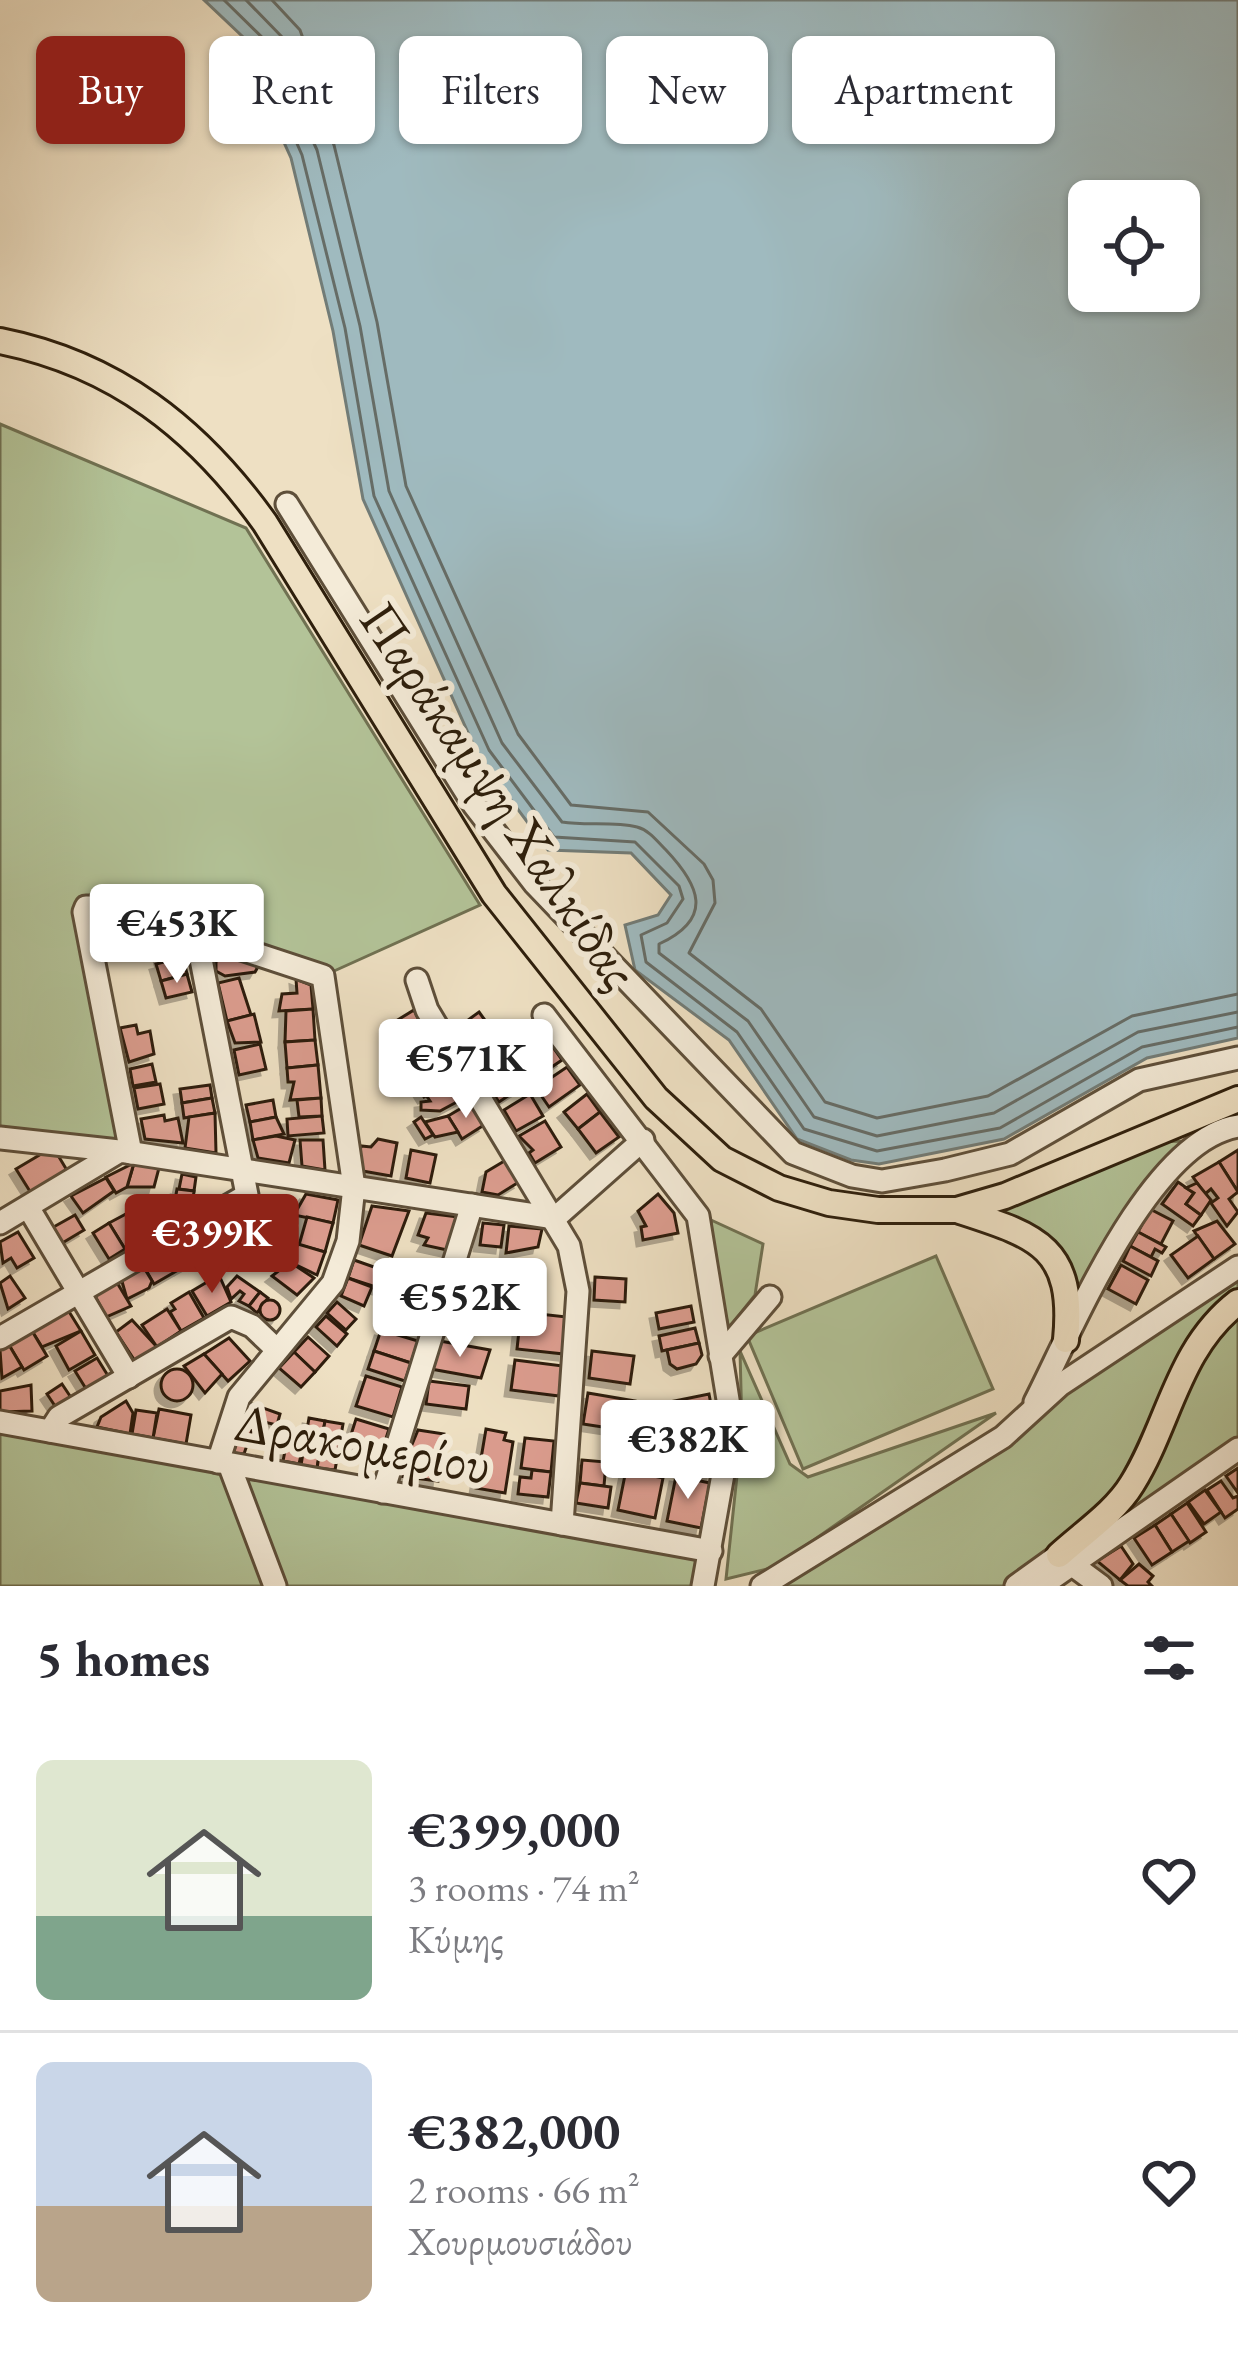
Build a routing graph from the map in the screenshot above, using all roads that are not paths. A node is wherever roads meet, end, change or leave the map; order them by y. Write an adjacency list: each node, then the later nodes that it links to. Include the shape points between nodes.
1 (0, 340): 16 (main road, Παράκαμψη Χαλκίδας, via 113,378 161,409 222,468 265,523 494,894 620,1057 697,1140 751,1176 806,1197 878,1210)
2 (287, 504): 6 (street, via 474,805 523,868 793,1153 882,1180 945,1170 1010,1154 1139,1080)
3 (199, 935): 11 (street, via 191,908 84,912); 12 (street); 13 (street, via 323,976)
4 (417, 980): 17 (street, via 427,1010)
5 (544, 1015): 10 (street)
6 (1238, 1058)
7 (1238, 1099): 16 (main road, Παράκαμψη Χαλκίδας)
8 (1238, 1126): 24 (street, via 1197,1141 1162,1176)
9 (0, 1138): 11 (street)
10 (643, 1140): 17 (street); 26 (street, via 698,1216)
11 (126, 1152): 12 (street); 15 (street)
12 (245, 1170): 13 (street); 20 (street, via 247,1196)
13 (354, 1187): 14 (street); 25 (street, via 333,1283)
14 (472, 1205): 17 (street); 33 (street)
15 (28, 1207): 18 (street); 20 (street)
16 (957, 1210): 24 (main road, via 1017,1229 1046,1249 1068,1288)
17 (555, 1218): 34 (street, via 578,1291)
18 (0, 1223)
19 (1238, 1267): 28 (street)
20 (79, 1294): 23 (street); 27 (street)
21 (770, 1297): 26 (street)
22 (1238, 1302): 36 (main road, via 1185,1365 1131,1487)
23 (0, 1338)
24 (1066, 1340): 28 (street)
25 (275, 1348): 27 (street, via 231,1317); 32 (street, via 231,1412)
26 (720, 1356): 35 (street, via 732,1444)
27 (129, 1377): 30 (street)
28 (1030, 1413): 39 (street)
29 (0, 1423): 30 (street, Δρακομερίου)
30 (50, 1431): 32 (street, Δρακομερίου)
31 (1238, 1450): 36 (street)
32 (224, 1463): 33 (street, Δρακομερίου); 37 (street)
33 (383, 1492): 34 (street, Δρακομερίου)
34 (562, 1524): 35 (street, Δρακομερίου)
35 (711, 1551): 38 (street)
36 (1065, 1560): 40 (street); 41 (street); 42 (street)
37 (275, 1586)
38 (703, 1586)
39 (762, 1586)
40 (1016, 1586)
41 (1041, 1586)
42 (1101, 1586)

